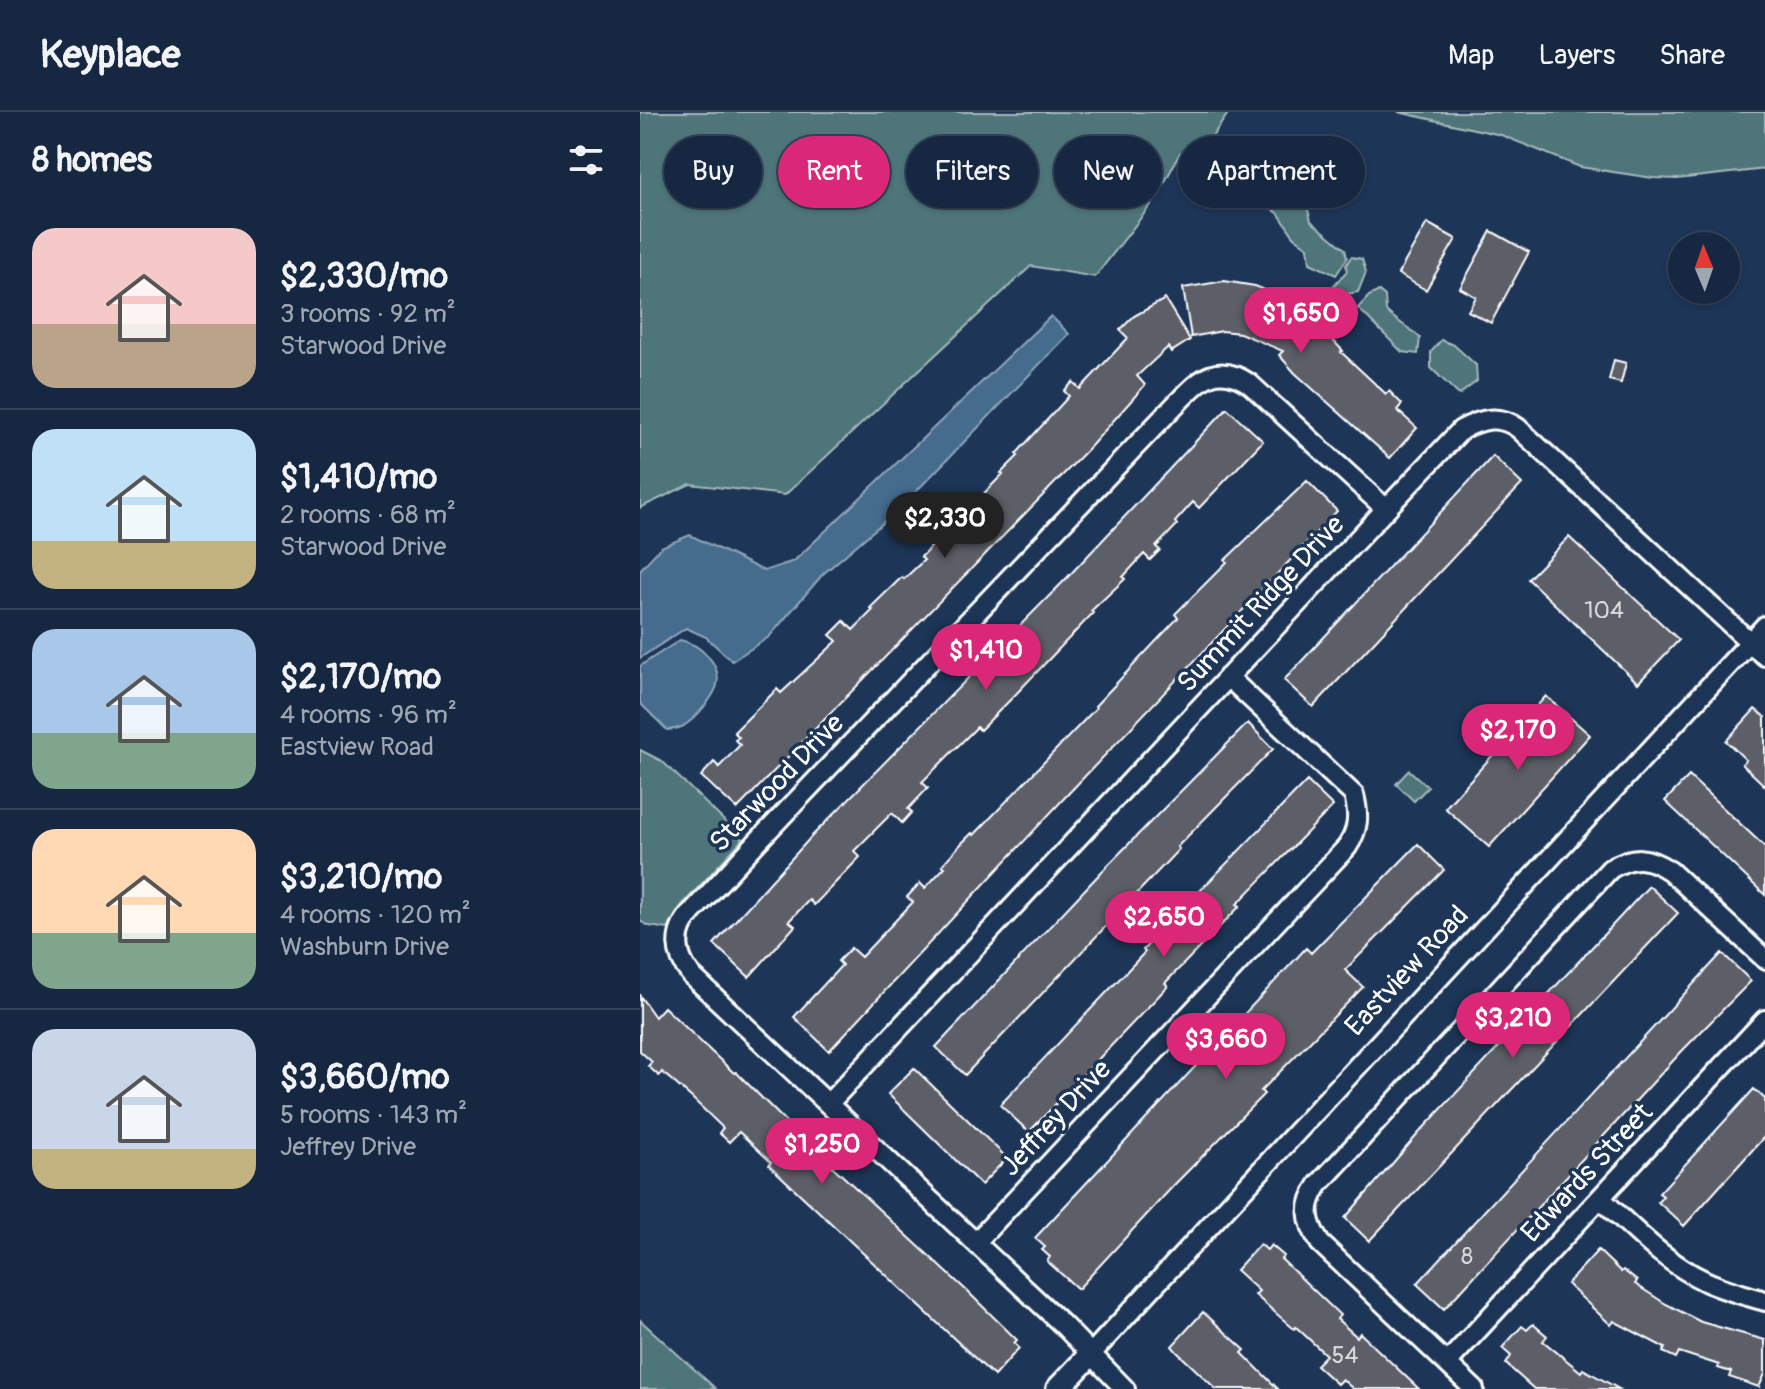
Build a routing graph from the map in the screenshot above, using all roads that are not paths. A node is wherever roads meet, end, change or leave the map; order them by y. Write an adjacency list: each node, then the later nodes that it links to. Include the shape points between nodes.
1 (1386, 509): 3 (street, Summit Ridge Drive, via 1461,430 1498,418 1509,421); 5 (street, Summit Ridge Drive); 8 (street, Starwood Drive, via 1250,384 1237,376 1209,375 748,851 683,922 678,953 691,975)
2 (1765, 626): 3 (street, Eastview Road)
3 (1750, 642): 4 (street, Summit Ridge Drive); 12 (street, Eastview Road)
4 (1765, 656)
5 (1228, 677): 8 (street, Summit Ridge Drive); 10 (street, Jeffrey Drive, via 1354,795 1356,834)
6 (1765, 959): 13 (street, via 1670,871 1641,857 1625,860 1610,869 1319,1184 1307,1210 1309,1226 1320,1243)
7 (1765, 1020): 9 (street, Edwards Street)
8 (828, 1104): 10 (street, Starwood Drive)
9 (1600, 1198): 11 (street, via 1687,1272); 13 (street, Edwards Street)
10 (976, 1242): 12 (street, Starwood Drive)
11 (1765, 1301)
12 (1091, 1354): 14 (main road, Eastview Road); 15 (street, Starwood Drive)
13 (1447, 1363): 16 (street)
14 (1058, 1389)
15 (1125, 1389)
16 (1474, 1389)

